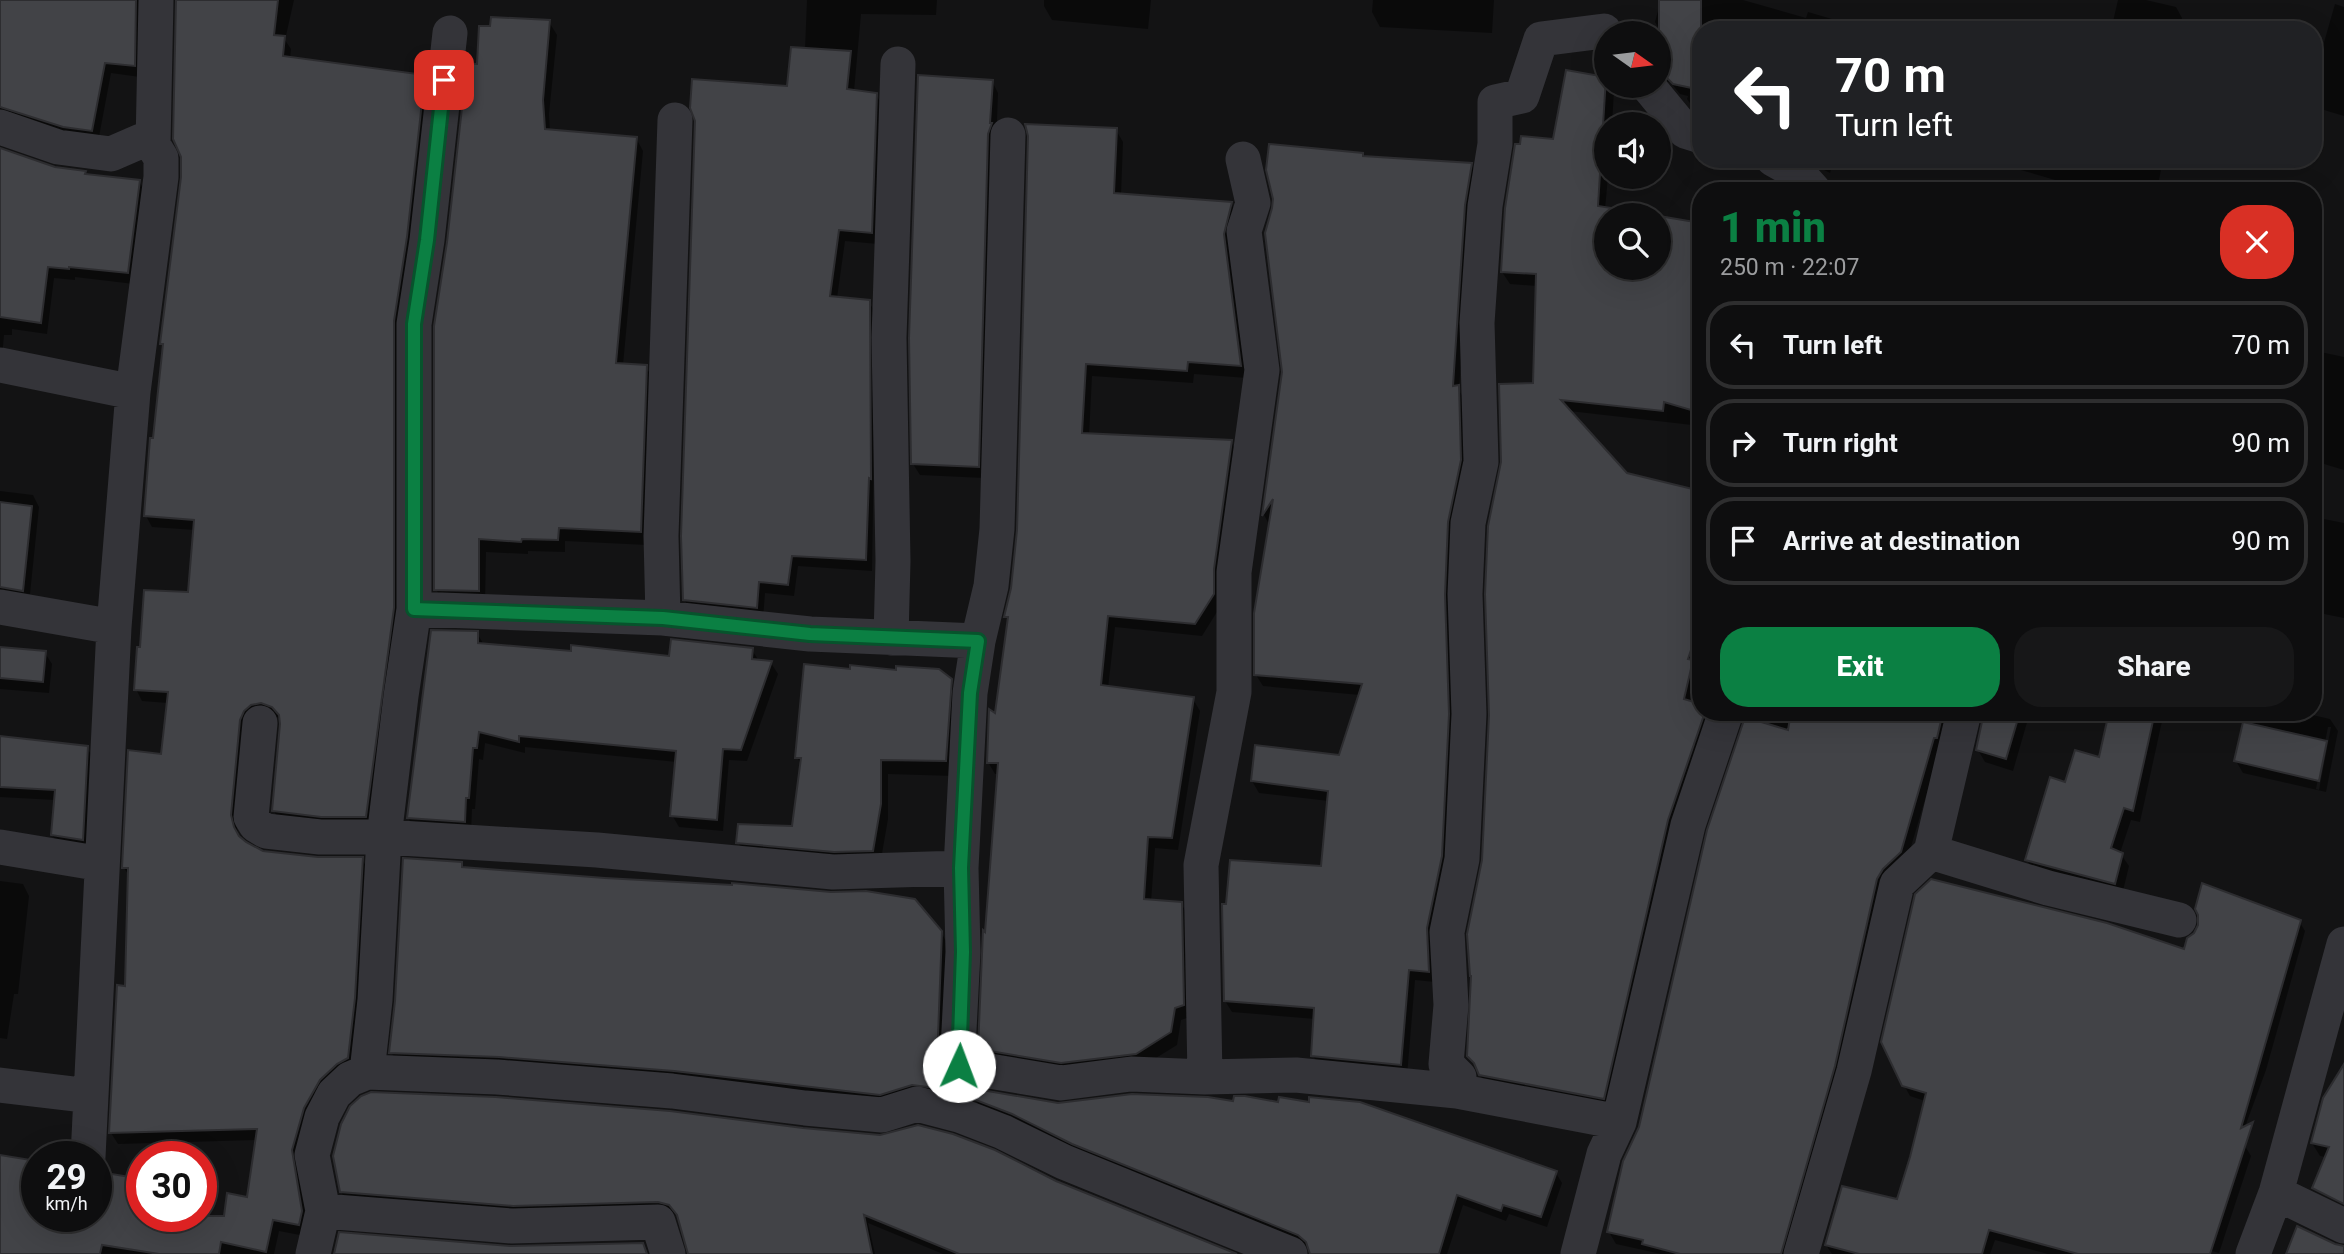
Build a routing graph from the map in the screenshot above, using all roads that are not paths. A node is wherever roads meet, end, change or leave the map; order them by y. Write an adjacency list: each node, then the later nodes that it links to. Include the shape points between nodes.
1 (156, 0): 10 (street)
2 (1594, 32): 37 (street, via 1541,39 1522,96 1494,102 1495,144 1485,206 1477,323 1481,462 1468,523 1465,593 1469,714 1462,859 1447,932 1451,1005 1446,1065 1459,1077)
3 (450, 33): 17 (street, via 414,324)
4 (898, 64): 20 (street, via 889,338)
5 (1658, 98): 8 (street, via 1685,131)
6 (675, 120): 18 (street, via 661,536)
7 (0, 127): 10 (street, via 58,147 111,153 141,141)
8 (1692, 133)
9 (1007, 135): 21 (street, via 997,529 991,586)
10 (153, 145): 15 (street, via 161,158 161,177)
11 (1244, 159): 35 (street, via 1253,203 1244,231 1262,370 1234,572 1234,692 1201,865)
12 (1789, 168): 13 (street)
13 (1806, 182)
14 (0, 365): 15 (street)
15 (133, 392): 19 (street)
16 (0, 607): 19 (street)
17 (414, 609): 18 (street); 25 (street)
18 (663, 618): 20 (street)
19 (114, 627): 28 (street)
20 (891, 638): 21 (street)
21 (978, 641): 29 (street, via 970,693)
22 (1723, 721): 40 (street, via 1688,825)
23 (1963, 721): 27 (street)
24 (260, 723): 25 (street, via 251,817 256,825 266,831 320,837)
25 (384, 837): 29 (street, via 597,850 833,872); 34 (street)
26 (0, 847): 28 (street)
27 (1931, 852): 30 (street, via 2048,888); 49 (street, via 1898,884 1854,1071)
28 (102, 864): 38 (street)
29 (961, 868): 33 (street)
30 (2179, 920)
31 (2344, 944): 32 (street)
32 (2336, 1010): 42 (street)
33 (959, 1066): 35 (street, via 1061,1083 1131,1074); 39 (street)
34 (367, 1072): 39 (street, via 631,1088 883,1115 917,1104); 43 (street, via 350,1079 334,1094 321,1117 312,1155)
35 (1205, 1077): 37 (street, via 1296,1075)
36 (0, 1085): 38 (street)
37 (1457, 1091): 40 (street)
38 (90, 1096): 41 (street)
39 (953, 1113): 47 (street)
40 (1619, 1122): 48 (street, via 1604,1154)
41 (89, 1141)
42 (2276, 1193): 44 (street); 50 (street)
43 (323, 1211): 45 (street); 46 (street, via 512,1226 658,1222)
44 (2344, 1226)
45 (313, 1254)
46 (668, 1254)
47 (1290, 1254)
48 (1578, 1254)
49 (1801, 1254)
50 (2253, 1254)

